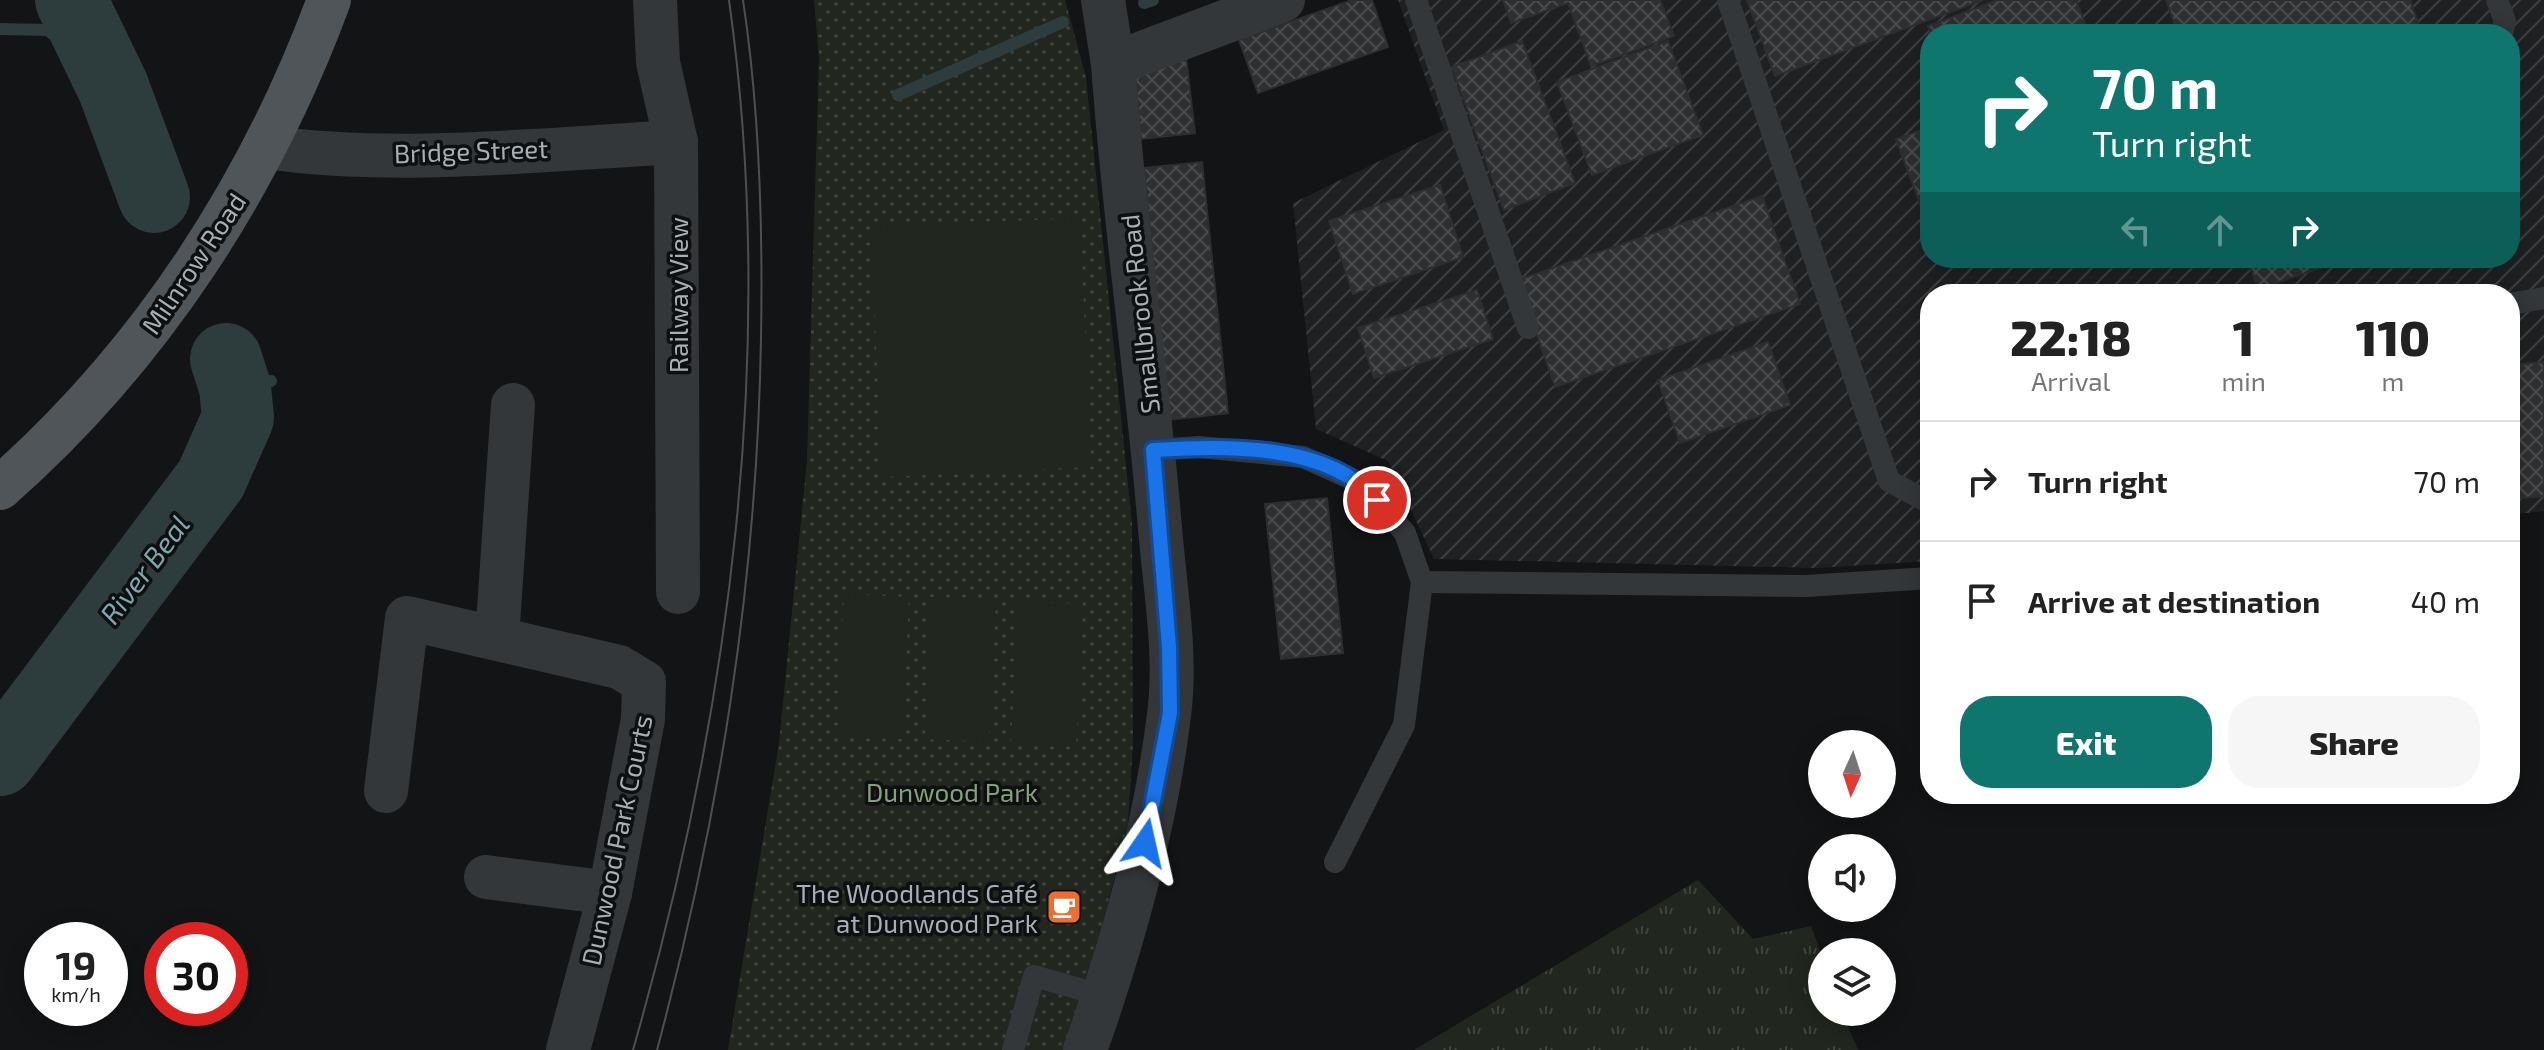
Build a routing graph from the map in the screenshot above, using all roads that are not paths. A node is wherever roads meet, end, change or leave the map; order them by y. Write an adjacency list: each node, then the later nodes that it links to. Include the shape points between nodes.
1 (329, 0): 11 (main road, Milnrow Road)
2 (655, 0): 10 (street, Railway View, via 658,62)
3 (1103, 0): 9 (street, Smallbrook Road)
4 (1283, 0): 9 (street)
5 (1416, 0): 14 (lane)
6 (1728, 0): 18 (lane, via 1889,481)
7 (2497, 0): 8 (lane)
8 (2504, 24)
9 (1113, 64): 16 (street, Smallbrook Road)
10 (676, 142): 11 (street, Bridge Street, via 453,153 307,153); 21 (street, Railway View)
11 (267, 147): 17 (main road, Milnrow Road, via 207,250 137,346 50,444)
12 (2544, 298): 13 (lane)
13 (2520, 302)
14 (1528, 328)
15 (513, 405): 22 (street)
16 (1153, 450): 20 (lane, via 1199,447 1303,457 1363,484 1405,533); 27 (street, Smallbrook Road, via 1170,713 1145,843)
17 (0, 488)
18 (1920, 498)
19 (1920, 579): 20 (lane, via 1806,586)
20 (1422, 582): 24 (lane, via 1404,725)
21 (678, 592)
22 (497, 638): 23 (street, Dunwood Park Courts, via 407,618); 26 (street, Dunwood Park Courts, via 619,667 644,682 643,719)
23 (386, 791)
24 (1335, 862)
25 (486, 877): 26 (street)
26 (610, 893): 28 (street, Dunwood Park Courts)
27 (1104, 996): 29 (lane, via 1034,976); 30 (street, Smallbrook Road)
28 (568, 1050)
29 (1013, 1050)
30 (1085, 1050)

